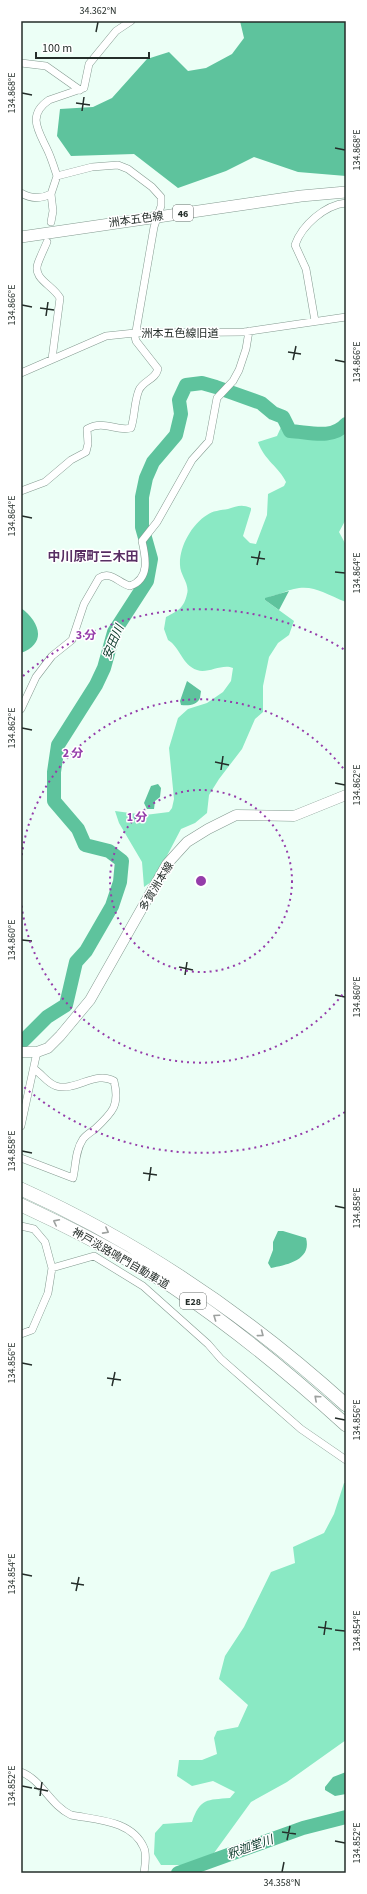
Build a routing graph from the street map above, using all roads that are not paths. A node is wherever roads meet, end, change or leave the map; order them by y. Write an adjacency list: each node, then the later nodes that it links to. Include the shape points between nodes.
1 (130, 21): 3 (street, via 116,31 89,64 84,88)
2 (21, 63): 3 (street, via 46,66)
3 (80, 90): 4 (street, via 49,100 38,113 36,124)
4 (57, 176): 7 (street); 9 (street, via 92,167 118,165 128,169 161,197)
5 (346, 192): 9 (main road, 洲本五色線 / 46)
6 (21, 193): 7 (street, via 42,198)
7 (51, 194): 10 (street)
8 (346, 204): 14 (street, via 335,204 307,225 295,245 306,269)
9 (158, 216): 11 (main road, 洲本五色線 / 46); 16 (street)
10 (51, 222)
11 (21, 237)
12 (47, 242): 17 (street, via 36,273 60,298)
13 (346, 317): 14 (street, 洲本五色線旧道)
14 (315, 321): 15 (street, 洲本五色線旧道)
15 (249, 331): 16 (street, 洲本五色線旧道); 20 (street, via 239,370 215,402 209,441 192,460 157,522 142,541 145,572 139,581 130,586 111,575 99,578 84,604 72,640 52,656 36,677)
16 (135, 333): 17 (street, 洲本五色線旧道, via 106,336); 19 (street, via 136,341 158,369 155,376 140,388 131,428 107,425 87,429 86,452 71,460 45,482)
17 (52, 359): 18 (street, 洲本五色線旧道)
18 (21, 373)
19 (21, 492)
20 (21, 709)
21 (346, 795): 23 (main road, 多賀洲本線, via 294,816 236,815 187,842 167,864 90,1000 48,1048)
22 (21, 1052): 23 (main road)
23 (37, 1052): 24 (street)
24 (34, 1069): 25 (street); 26 (street, via 55,1085 64,1087 109,1078 114,1081 118,1094 116,1104 83,1140 75,1157 73,1178)
25 (21, 1126)
26 (21, 1158)
27 (21, 1189): 32 (highway, 神戸淡路鳴門自動車道 / E28, one-way to 32, via 122,1240 179,1275 274,1344)
28 (21, 1205): 33 (highway, 神戸淡路鳴門自動車道 / E28, one-way to 28, via 266,1354 172,1287 123,1257)
29 (21, 1226): 30 (street, via 34,1229 45,1242)
30 (52, 1268): 31 (street, via 48,1293 32,1330); 34 (street, via 94,1256 143,1286 301,1429)
31 (21, 1334)
32 (346, 1405)
33 (346, 1425)
34 (346, 1460)
35 (21, 1772): 36 (street, via 37,1783 51,1801 64,1812 119,1824 136,1836 145,1849)
36 (144, 1873)

